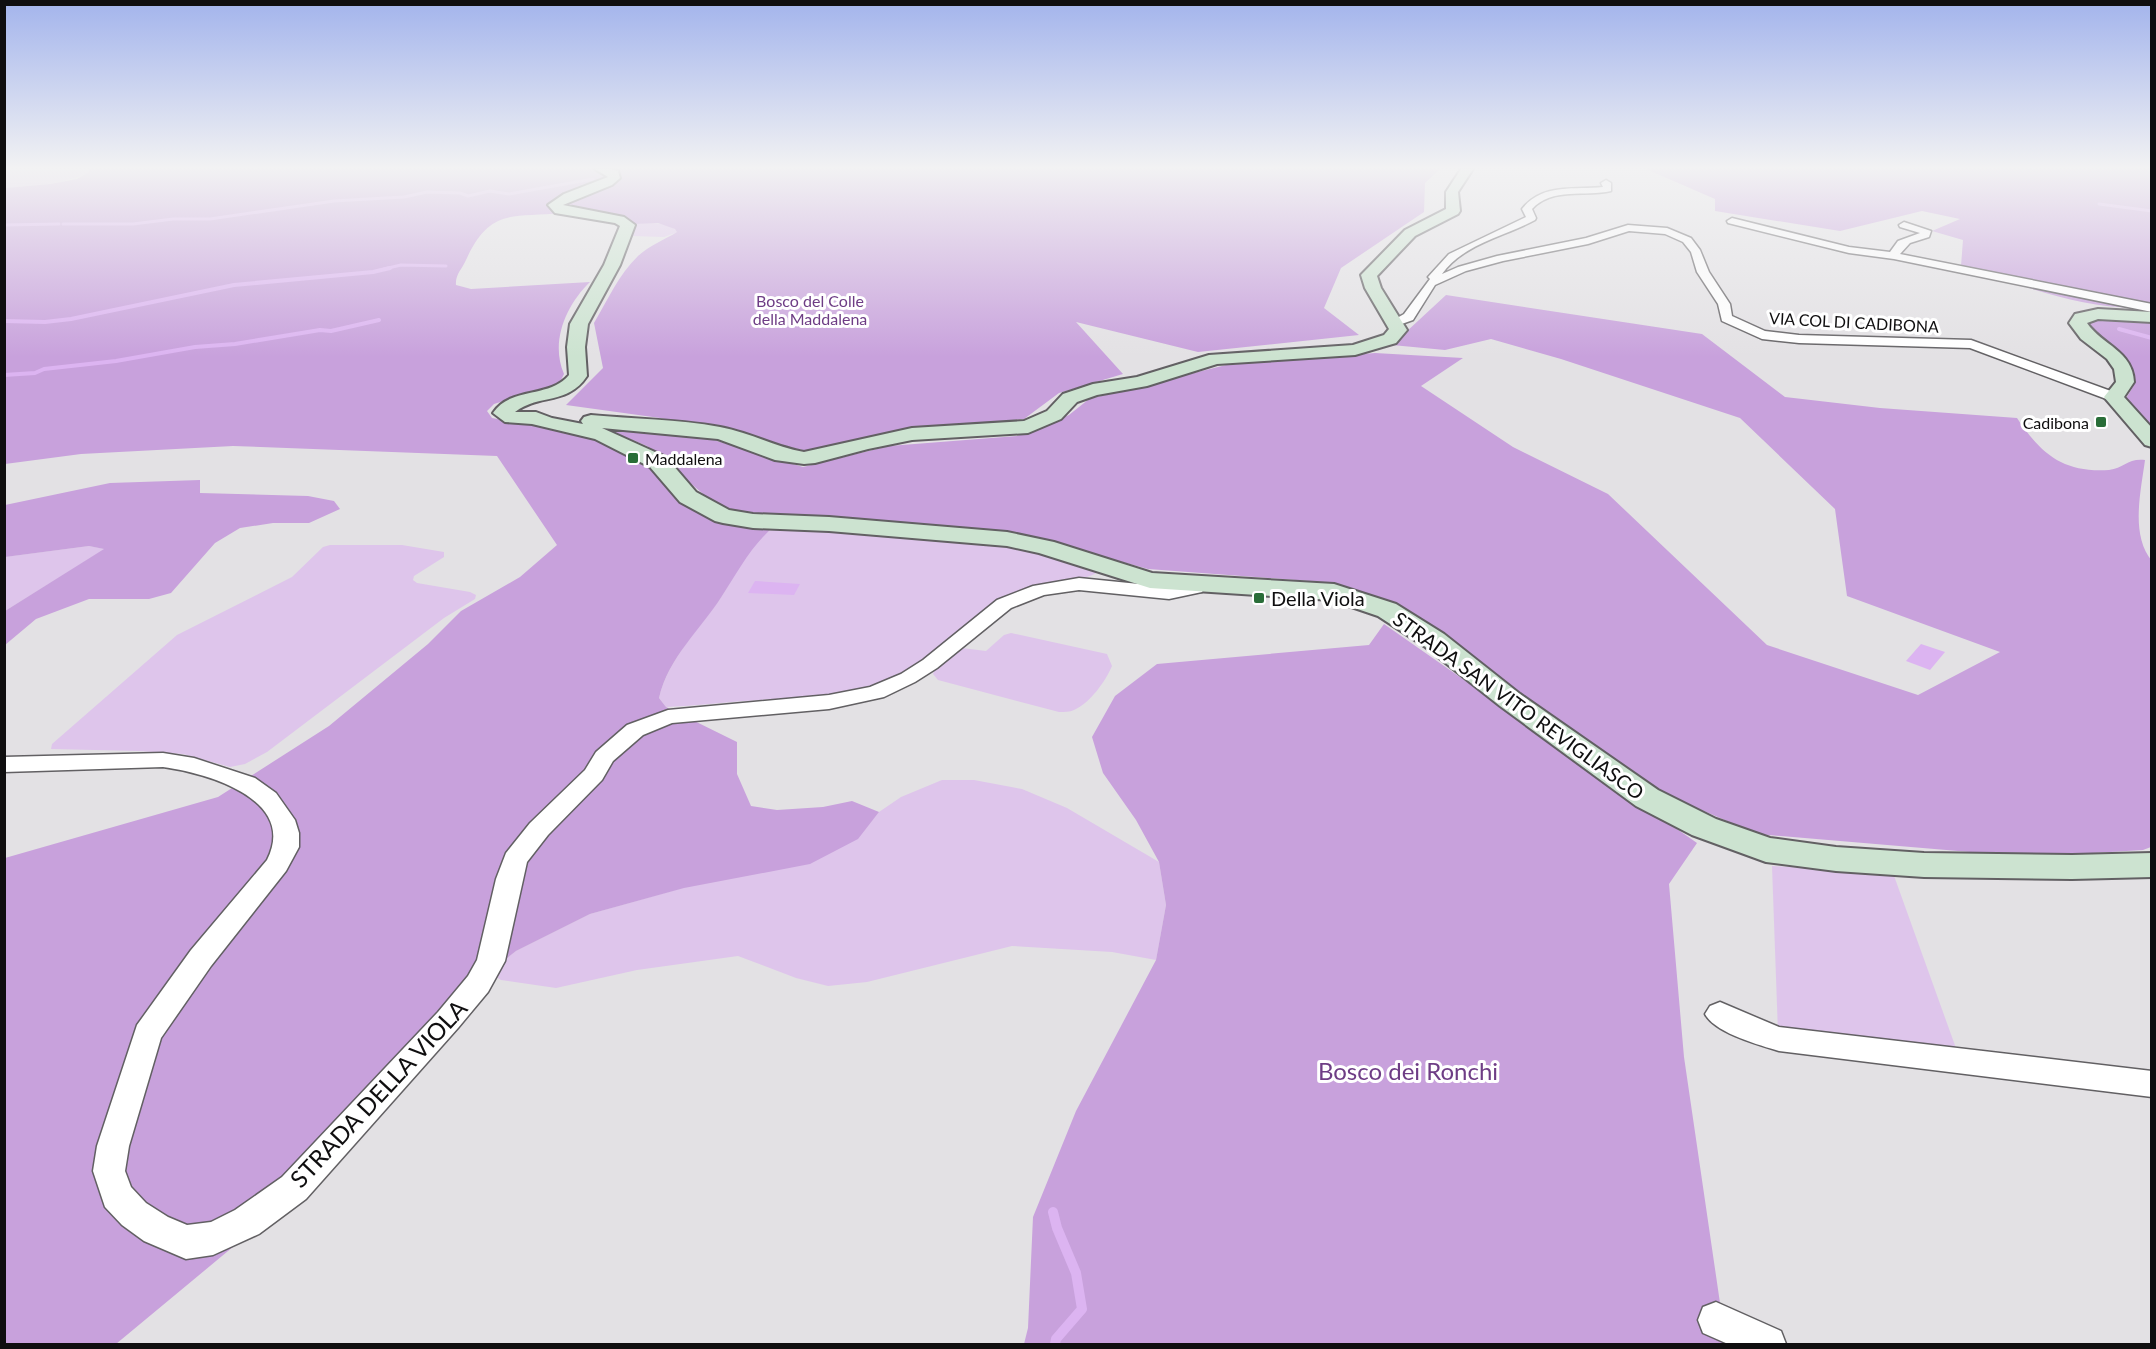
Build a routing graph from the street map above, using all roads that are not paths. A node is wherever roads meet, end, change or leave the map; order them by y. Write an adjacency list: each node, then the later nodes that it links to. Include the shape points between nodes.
1 (625, 232): 14 (street, STRADA SAN VITO REVIGLIASCO, via 612,265 579,324 576,381 565,389 511,405 503,413 512,418)
2 (1410, 232): 12 (street, via 1369,275)
3 (1503, 232): 9 (street, via 1456,254 1439,268)
4 (1616, 232): 9 (street, VIA COL DI CADIBONA, via 1501,258)
5 (1669, 232): 13 (street, VIA COL DI CADIBONA, via 1686,240 1696,252 1703,272 1724,303 1726,318 1762,335 1971,344)
6 (1779, 232): 8 (street, via 1849,250)
7 (1926, 232): 8 (street, via 1907,240)
8 (1894, 256): 10 (street)
9 (1431, 283): 12 (street, via 1409,317)
10 (2151, 308)
11 (2151, 317): 13 (street, via 2098,314 2081,318 2078,323 2123,368 2125,382)
12 (1396, 322): 14 (street, via 1396,335 1356,350 1215,359 1140,382 1080,393 1054,415 1028,427 912,434 815,457 783,455 719,433 558,416)
13 (2114, 397): 15 (street)
14 (536, 418): 16 (street, STRADA SAN VITO REVIGLIASCO, via 601,434 652,458 688,497 723,516 1007,538 1136,577)
15 (2151, 441)
16 (1199, 583): 17 (street, STRADA DELLA VIOLA, via 1195,588 1170,592 1097,584 1040,590 1005,604 930,664 876,692 829,702 668,717 621,739 588,783 539,829 515,859 491,961 465,1000 294,1188 247,1222 213,1238 186,1242 134,1214 117,1196 109,1171 113,1146 147,1034 201,958 277,865 286,848 283,820 268,799 247,784 186,763 144,760); 18 (street, STRADA SAN VITO REVIGLIASCO, via 1334,592 1387,610 1434,639 1510,700 1647,798 1704,827 1766,850 1924,865)
17 (4, 765)
18 (2151, 865)
19 (1720, 1014): 20 (street, via 1779,1040)
20 (2151, 1084)
21 (1716, 1320): 22 (street)
22 (1768, 1344)

